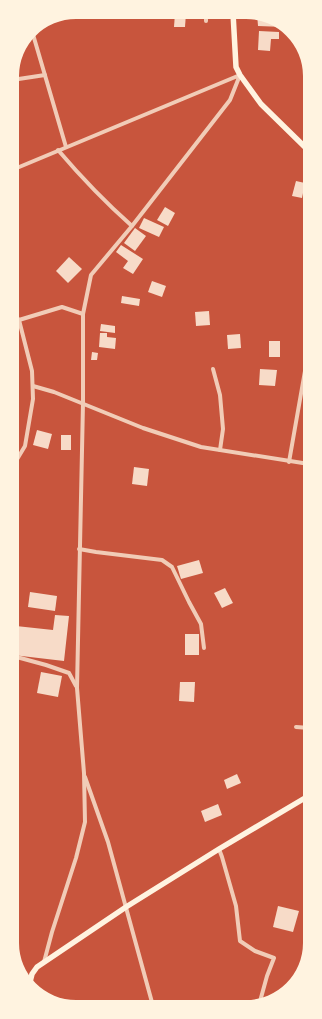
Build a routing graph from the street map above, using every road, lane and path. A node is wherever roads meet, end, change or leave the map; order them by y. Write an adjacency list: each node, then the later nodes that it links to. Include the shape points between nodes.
1 (233, 19): 4 (main road, via 236,67)
2 (34, 38): 3 (street)
3 (45, 75): 5 (street); 7 (street)
4 (240, 75): 6 (main road, via 261,104); 7 (street); 10 (street, via 230,100)
5 (19, 79)
6 (303, 145)
7 (66, 147): 8 (street)
8 (58, 150): 9 (street); 10 (street)
9 (19, 167)
10 (132, 226): 11 (street, via 90,275)
11 (83, 314): 12 (street, via 62,307); 16 (street)
12 (19, 320): 15 (street, via 32,371)
13 (213, 369): 17 (street, via 220,395 223,430)
14 (303, 382): 19 (street)
15 (33, 386): 16 (street); 18 (street, via 25,446)
16 (83, 403): 17 (street, via 143,428 201,447); 21 (street)
17 (220, 450): 19 (street)
18 (19, 456)
19 (289, 462): 20 (street)
20 (303, 463)
21 (79, 549): 22 (street, via 162,560 172,567 201,624); 24 (street)
22 (204, 648)
23 (19, 658): 24 (street, via 69,673)
24 (77, 688): 27 (street)
25 (296, 727): 26 (street)
26 (303, 728)
27 (84, 773): 30 (street, via 108,842); 31 (street, via 86,822)
28 (303, 799): 29 (main road)
29 (219, 849): 30 (main road); 33 (street, via 236,906 240,941 255,951 274,958)
30 (126, 907): 31 (main road); 34 (street)
31 (44, 962): 32 (main road, via 37,966)
32 (31, 978)
33 (261, 998)
34 (151, 1000)

